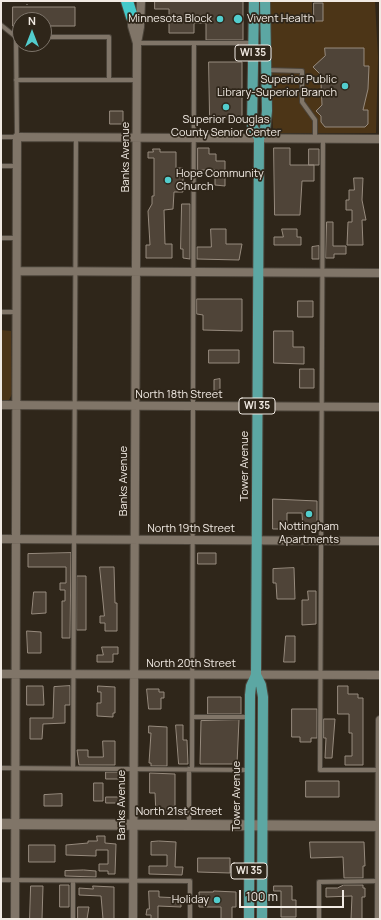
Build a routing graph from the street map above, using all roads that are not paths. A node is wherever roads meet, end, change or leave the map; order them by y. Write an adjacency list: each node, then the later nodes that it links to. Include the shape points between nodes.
1 (127, 1): 6 (highway)
2 (132, 1): 6 (street, Banks Avenue)
3 (141, 1): 10 (street, Banks Avenue)
4 (254, 1): 12 (main road, Tower Avenue / WI 35)
5 (265, 1): 14 (main road, Tower Avenue / WI 35)
6 (132, 16): 10 (street, Banks Avenue)
7 (1, 25): 8 (lane)
8 (12, 33)
9 (52, 37): 16 (lane, via 110,37)
10 (137, 43): 11 (lane); 17 (street, Banks Avenue)
11 (194, 43): 12 (lane); 22 (lane)
12 (253, 43): 23 (main road, Tower Avenue / WI 35, via 252,126)
13 (17, 52): 15 (lane)
14 (265, 70): 23 (main road, Tower Avenue / WI 35, via 266,123); 24 (lane, via 302,71 302,102 315,120)
15 (16, 80): 16 (lane); 18 (lane)
16 (109, 80): 17 (lane)
17 (137, 80): 20 (street, Banks Avenue)
18 (17, 137): 19 (street); 21 (lane); 27 (street)
19 (76, 137): 20 (street); 31 (lane)
20 (137, 137): 22 (street); 32 (street, Banks Avenue)
21 (1, 138)
22 (195, 138): 23 (street); 33 (lane)
23 (259, 138): 24 (street); 34 (main road, Tower Avenue / WI 35)
24 (319, 138): 25 (street); 35 (lane)
25 (380, 138)
26 (1, 166): 27 (lane)
27 (17, 166): 29 (street)
28 (1, 238): 29 (lane)
29 (17, 238): 30 (street)
30 (17, 271): 31 (street); 38 (street)
31 (76, 272): 32 (street); 41 (lane)
32 (136, 272): 33 (street); 42 (street, Banks Avenue)
33 (194, 272): 34 (street); 43 (lane)
34 (258, 273): 35 (street); 44 (main road, Tower Avenue / WI 35)
35 (322, 273): 36 (street); 45 (lane)
36 (380, 273)
37 (1, 312): 38 (lane)
38 (17, 312): 40 (street)
39 (1, 405): 40 (street, North 18th Street)
40 (16, 405): 41 (street, North 18th Street); 48 (street)
41 (75, 406): 42 (street, North 18th Street); 49 (lane)
42 (136, 406): 43 (street, North 18th Street); 50 (street, Banks Avenue)
43 (193, 406): 44 (street, North 18th Street); 51 (lane)
44 (258, 406): 45 (street, North 18th Street); 52 (main road, Tower Avenue / WI 35)
45 (322, 407): 46 (street, North 18th Street); 53 (lane)
46 (380, 407)
47 (1, 539): 48 (street, North 19th Street)
48 (16, 539): 49 (street, North 19th Street); 56 (street)
49 (75, 540): 50 (street, North 19th Street); 57 (lane)
50 (135, 540): 51 (street, North 19th Street); 58 (street, Banks Avenue)
51 (194, 540): 52 (street, North 19th Street); 59 (lane)
52 (257, 540): 53 (street, North 19th Street); 60 (main road, Tower Avenue / WI 35)
53 (322, 540): 54 (street, North 19th Street); 61 (lane)
54 (380, 541)
55 (1, 674): 56 (street, North 20th Street)
56 (15, 674): 57 (street, North 20th Street); 67 (street)
57 (75, 674): 58 (street, North 20th Street); 68 (lane)
58 (134, 674): 59 (street, North 20th Street); 69 (street, Banks Avenue)
59 (193, 675): 60 (street, North 20th Street); 63 (lane)
60 (256, 675): 61 (street, North 20th Street); 64 (main road, Tower Avenue / WI 35, via 250,690); 78 (main road, Tower Avenue / WI 35, via 261,685 262,696)
61 (320, 675): 62 (street, North 20th Street); 72 (lane, via 320,770)
62 (380, 675)
63 (192, 717): 64 (lane); 70 (lane)
64 (249, 717): 71 (main road, Tower Avenue / WI 35)
65 (380, 720): 72 (street)
66 (1, 768): 67 (lane)
67 (15, 768): 68 (lane); 74 (street)
68 (73, 768): 69 (lane)
69 (133, 769): 70 (lane); 75 (street, Banks Avenue)
70 (191, 769): 71 (lane); 76 (lane)
71 (250, 770): 77 (main road, Tower Avenue / WI 35)
72 (380, 770): 79 (street)
73 (1, 824): 74 (street, North 21st Street)
74 (15, 824): 75 (street, North 21st Street); 81 (street)
75 (133, 824): 76 (street, North 21st Street); 83 (street, Banks Avenue)
76 (189, 824): 77 (street, North 21st Street)
77 (250, 825): 78 (street, North 21st Street); 89 (main road, Tower Avenue / WI 35)
78 (263, 825): 79 (street, North 21st Street); 90 (main road, Tower Avenue / WI 35)
79 (380, 826): 84 (street)
80 (1, 880): 81 (lane)
81 (14, 880): 82 (lane); 85 (street)
82 (72, 881): 83 (lane); 86 (lane)
83 (133, 881): 87 (street, Banks Avenue); 88 (lane, via 190,881)
84 (380, 881): 91 (lane, via 319,882); 92 (street)
85 (14, 919)
86 (73, 919)
87 (133, 919)
88 (190, 919)
89 (249, 919)
90 (262, 919)
91 (319, 919)
92 (379, 919)

